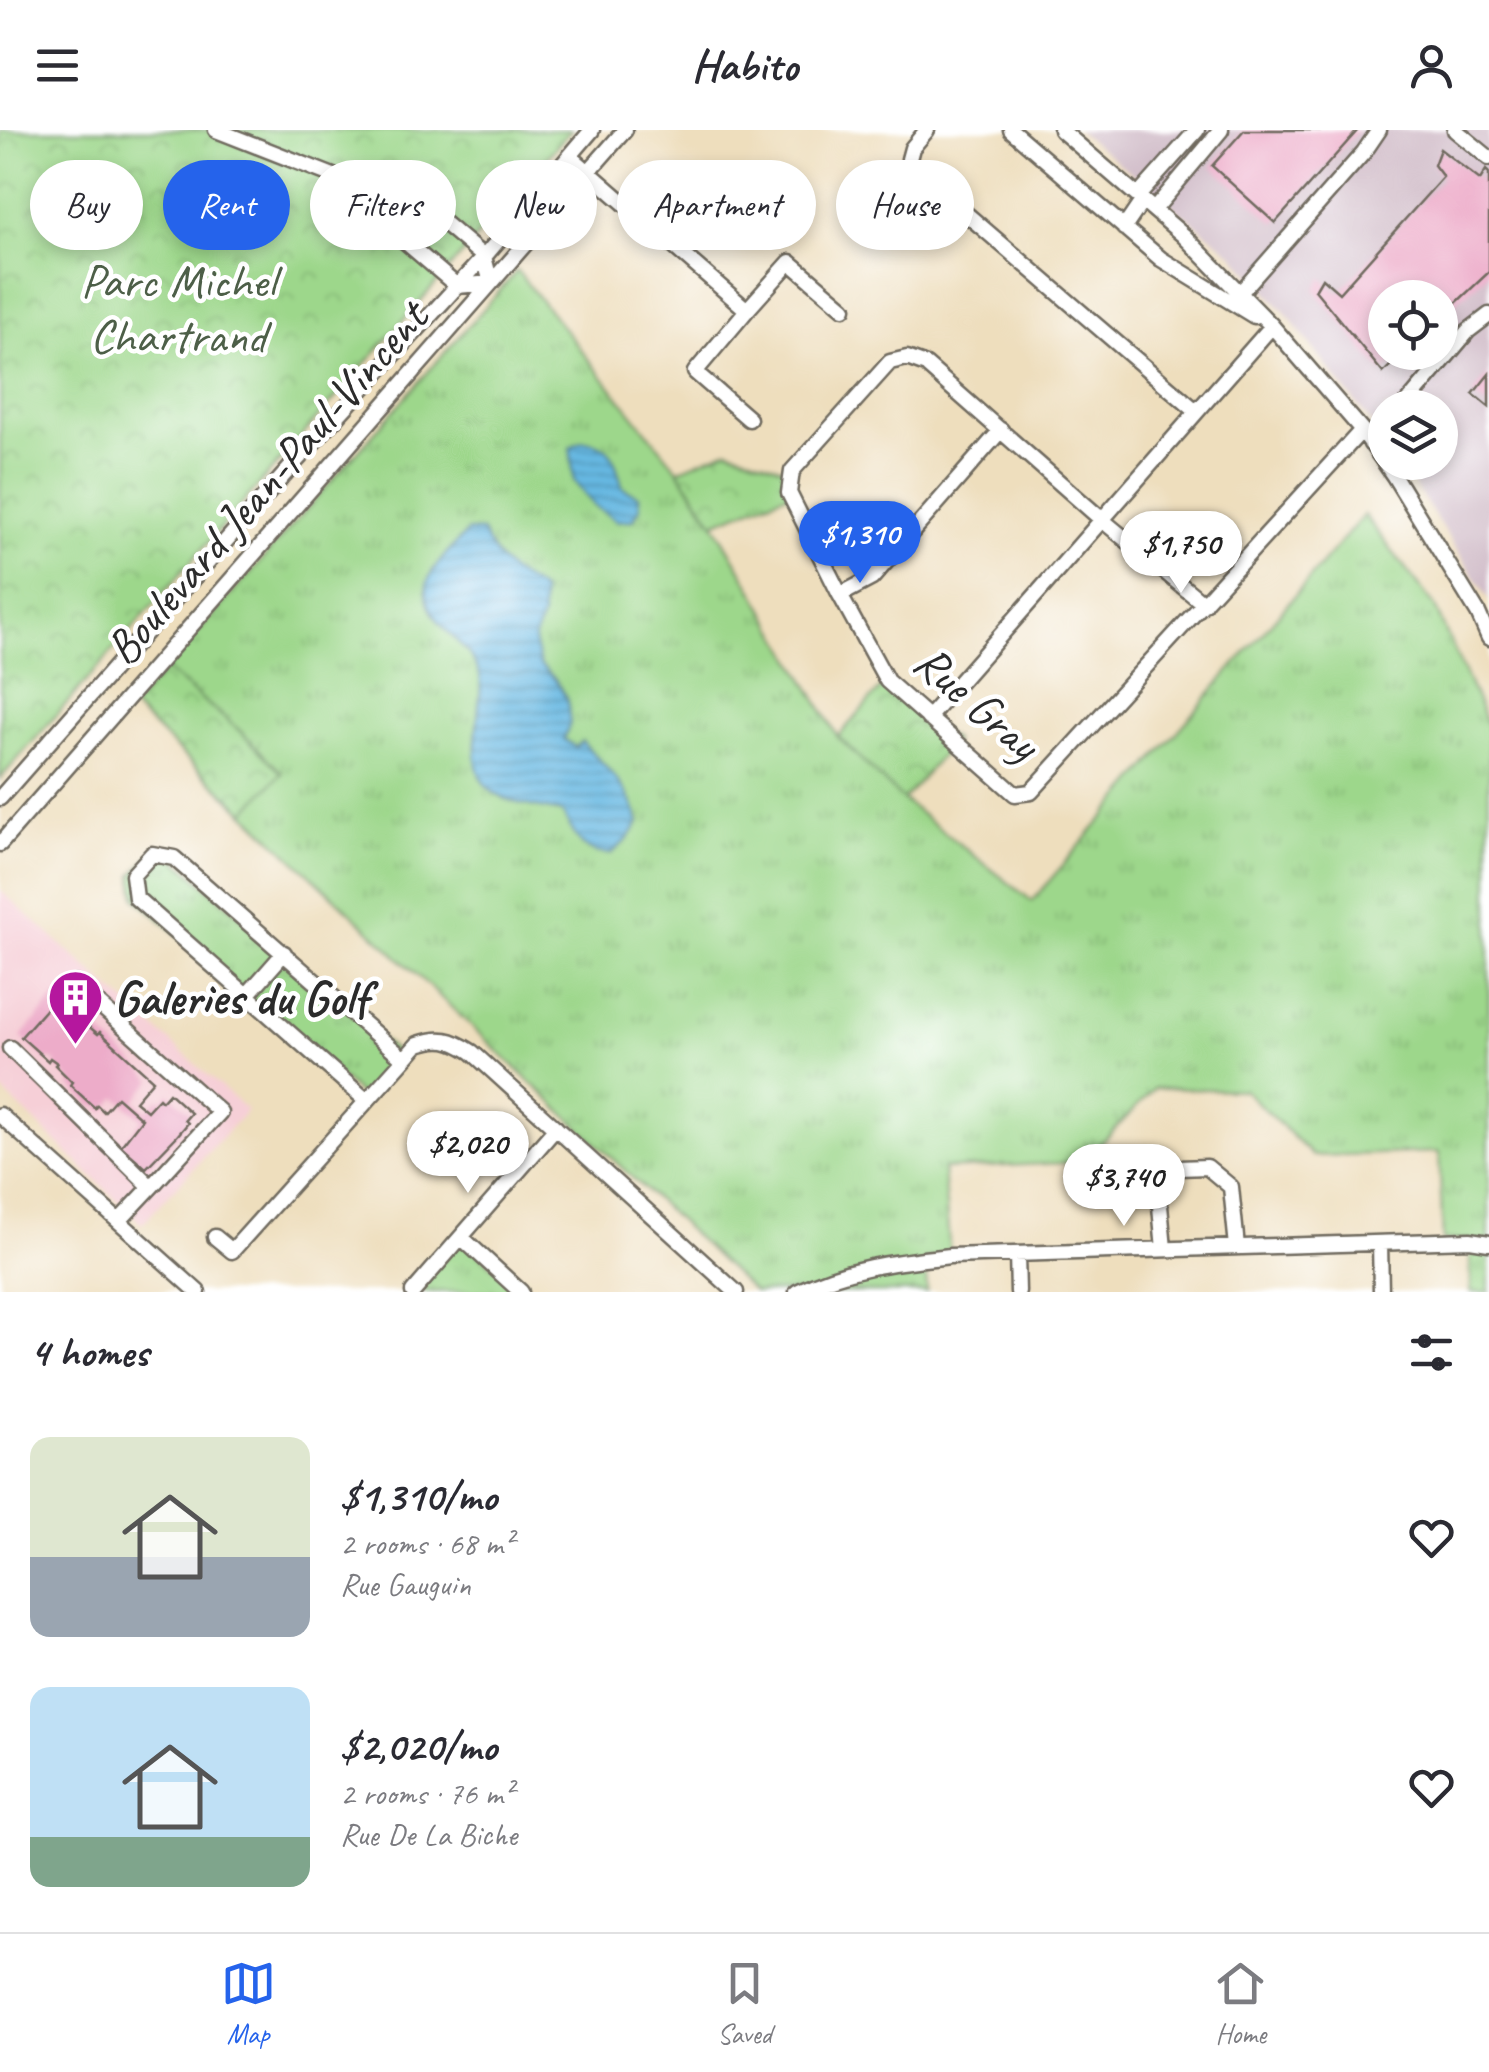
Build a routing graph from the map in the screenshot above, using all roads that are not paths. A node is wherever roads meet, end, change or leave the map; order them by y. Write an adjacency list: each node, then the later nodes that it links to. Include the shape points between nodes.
1 (216, 130): 15 (street)
2 (592, 130): 11 (street, Boulevard Jean-Paul-Vincent)
3 (625, 130): 14 (street, Boulevard Jean-Paul-Vincent)
4 (927, 130): 31 (street, via 912,148 914,169)
5 (1011, 130): 18 (street)
6 (1061, 130): 17 (street)
7 (1196, 130): 17 (street)
8 (1221, 130): 17 (street)
9 (1378, 130): 25 (street)
10 (1455, 130): 12 (street)
11 (570, 156): 13 (street); 22 (street, Boulevard Jean-Paul-Vincent)
12 (1489, 158)
13 (574, 160)
14 (597, 162)
15 (310, 167)
16 (597, 180): 27 (street)
17 (1145, 202): 18 (street); 25 (street)
18 (1124, 228): 29 (street, via 1161,260)
19 (456, 232): 22 (street)
20 (415, 250): 24 (street)
21 (519, 250): 23 (street, Boulevard Jean-Paul-Vincent)
22 (484, 256): 23 (street); 24 (street, Boulevard Jean-Paul-Vincent)
23 (491, 282): 24 (street); 44 (street, Boulevard Jean-Paul-Vincent)
24 (457, 286): 43 (street, Boulevard Jean-Paul-Vincent)
25 (1240, 293): 29 (street)
26 (844, 308): 27 (street, via 790,262)
27 (747, 310): 32 (street, via 695,372)
28 (1489, 315): 30 (street)
29 (1272, 326): 31 (street); 34 (street)
30 (1418, 390)
31 (1196, 411): 37 (street)
32 (749, 419)
33 (1001, 430): 37 (street); 38 (street, via 872,578); 38 (street, Rue Gray, via 926,365 907,358 890,362 792,471 789,494)
34 (1362, 430): 35 (street); 39 (street)
35 (1368, 438)
36 (1397, 480): 40 (street)
37 (1101, 519): 39 (street); 42 (street)
38 (840, 595): 42 (street, Rue Gray, via 887,681)
39 (1204, 604): 42 (street, Rue Gray, via 1031,792 1015,794)
40 (1484, 610): 41 (street)
41 (1489, 638)
42 (928, 718)
43 (0, 798)
44 (0, 844)
45 (284, 953): 47 (street); 47 (street, via 174,858 152,854 133,875 136,898); 49 (street)
46 (76, 984): 53 (street, via 220,1112)
47 (247, 995): 50 (street)
48 (10, 1048): 53 (street)
49 (404, 1059): 50 (street); 52 (street, via 418,1044 454,1040)
50 (367, 1102): 56 (street, via 232,1251)
51 (0, 1116): 54 (street)
52 (556, 1128): 57 (street); 67 (street)
53 (151, 1187): 54 (street)
54 (118, 1221): 65 (street)
55 (1489, 1234): 58 (street)
56 (215, 1237)
57 (461, 1238): 64 (street); 66 (street)
58 (1470, 1240): 59 (street); 60 (street)
59 (1380, 1242): 61 (street); 70 (street)
60 (1489, 1243)
61 (1237, 1247): 62 (street); 62 (street, via 1231,1187 1208,1167 1179,1168 1159,1195)
62 (1164, 1249): 63 (street)
63 (1017, 1254): 68 (street, via 870,1266); 69 (street)
64 (419, 1290)
65 (198, 1292)
66 (521, 1292)
67 (736, 1292)
68 (797, 1292)
69 (1018, 1292)
70 (1381, 1292)

